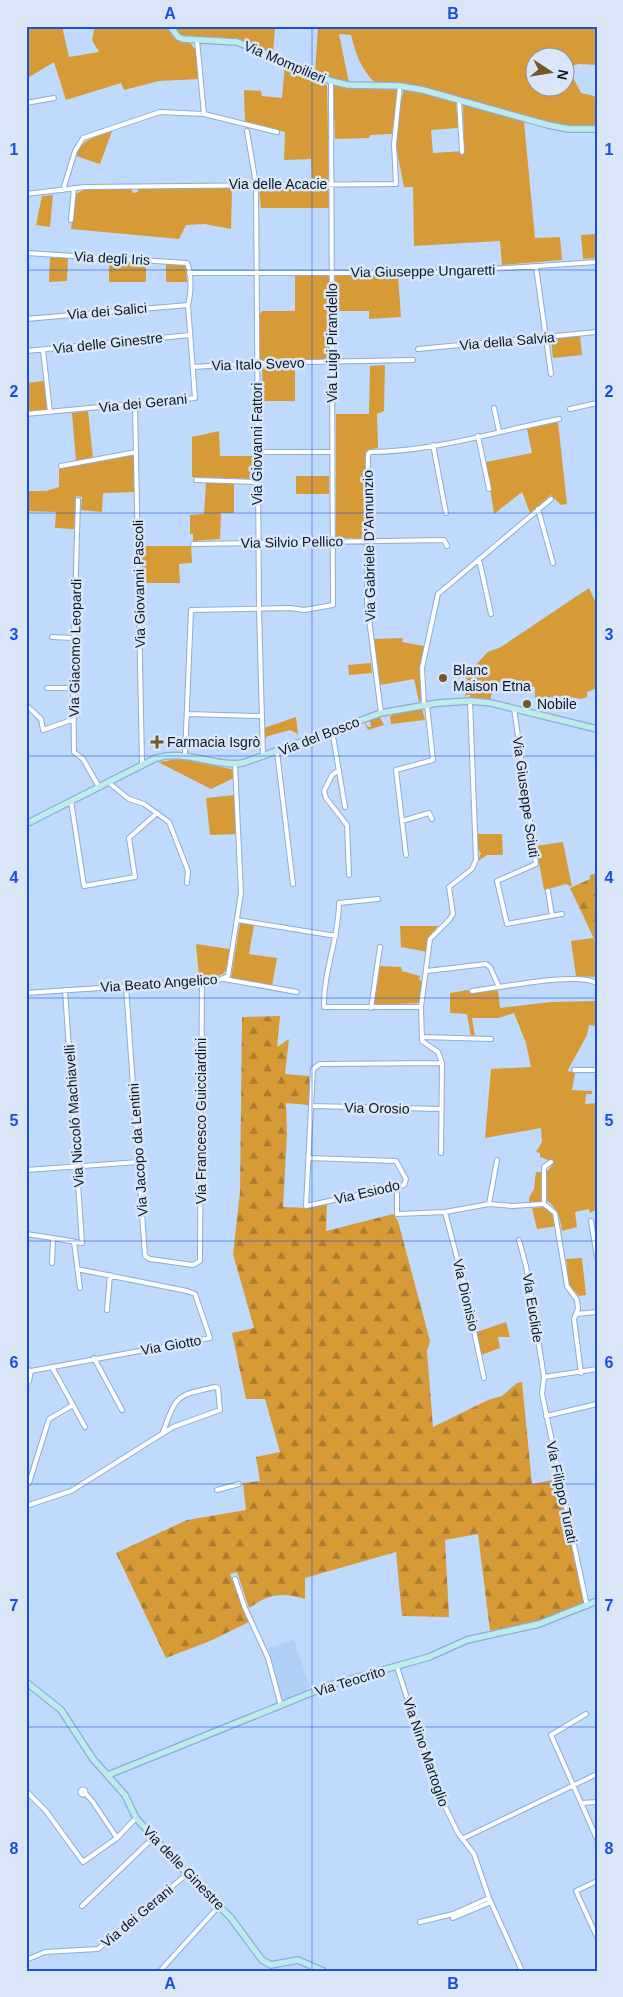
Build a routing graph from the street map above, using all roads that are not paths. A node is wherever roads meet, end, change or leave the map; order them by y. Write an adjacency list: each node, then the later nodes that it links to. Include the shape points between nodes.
1 (170, 26): 2 (street, Via Mompilieri, via 178,37)
2 (197, 40): 3 (street, Via Mompilieri, via 237,42); 8 (street)
3 (331, 81): 4 (street, Via Mompilieri); 13 (street, Via Luigi Pirandello)
4 (400, 86): 6 (street, Via Mompilieri); 13 (street, Via delle Acacie, via 394,144 396,184)
5 (54, 98): 7 (street)
6 (459, 100): 9 (street, Via Mompilieri, via 559,128); 12 (street)
7 (26, 102)
8 (204, 114): 11 (street); 16 (street, via 160,112 83,138 75,151)
9 (597, 129)
10 (247, 131): 14 (street, Via Giovanni Fattori)
11 (278, 132)
12 (462, 152)
13 (332, 183): 14 (street, Via delle Acacie); 22 (street, Via Luigi Pirandello)
14 (256, 184): 15 (street, Via delle Acacie); 24 (street, Via Giovanni Fattori)
15 (74, 188): 16 (street, Via delle Acacie); 18 (street)
16 (63, 190): 17 (street, Via delle Acacie)
17 (26, 194)
18 (71, 220)
19 (26, 253): 23 (street, Via degli Iris, via 184,262 189,266)
20 (597, 262): 21 (street, Via Giuseppe Ungaretti)
21 (536, 267): 22 (street, Via Giuseppe Ungaretti, via 431,273); 29 (street)
22 (332, 272): 24 (street, Via Giuseppe Ungaretti); 34 (street, Via Luigi Pirandello)
23 (189, 274): 24 (street, Via Giuseppe Ungaretti); 25 (street, Via dei Gerani)
24 (257, 274): 35 (street, Via Giovanni Fattori)
25 (188, 305): 26 (street, Via dei Salici); 28 (street, Via dei Gerani)
26 (26, 318)
27 (597, 332): 29 (street, Via della Salvia)
28 (190, 335): 31 (street, Via delle Ginestre); 36 (street, Via dei Gerani)
29 (546, 338): 30 (street, Via della Salvia); 37 (street)
30 (418, 349)
31 (43, 350): 32 (street, Via delle Ginestre); 42 (street)
32 (26, 351)
33 (413, 360): 34 (street, Via Italo Svevo)
34 (332, 362): 35 (street, Via Italo Svevo); 50 (street, Via Luigi Pirandello)
35 (257, 363): 36 (street, Via Italo Svevo); 49 (street, Via Giovanni Fattori)
36 (193, 367): 39 (street, Via dei Gerani, via 195,398)
37 (552, 374)
38 (597, 403): 41 (street)
39 (136, 404): 42 (street, Via dei Gerani); 48 (street, Via Giovanni Pascoli)
40 (494, 408): 45 (street)
41 (570, 409)
42 (50, 412): 43 (street, Via dei Gerani)
43 (26, 414)
44 (559, 419): 45 (street, Via Gabriele D'Annunzio)
45 (499, 431): 46 (street, Via Gabriele D'Annunzio)
46 (478, 436): 47 (street, Via Gabriele D'Annunzio); 54 (street)
47 (433, 446): 58 (street); 60 (street, Via Gabriele D'Annunzio, via 368,454)
48 (136, 452): 51 (street); 85 (street, Via Giovanni Pascoli)
49 (258, 452): 50 (street); 53 (street, Via Giovanni Fattori)
50 (332, 452): 59 (street, Via Luigi Pirandello)
51 (61, 466)
52 (196, 480): 53 (street)
53 (258, 482): 61 (street, Via Giovanni Fattori)
54 (489, 489)
55 (551, 498): 57 (street)
56 (78, 500): 69 (street, Via Giacomo Leopardi)
57 (538, 509): 64 (street); 65 (street)
58 (446, 513)
59 (333, 541): 60 (street, Via Silvio Pellico); 61 (street, Via Silvio Pellico); 66 (street, Via Luigi Pirandello, via 333,605 304,610)
60 (367, 542): 63 (street, Via Silvio Pellico, via 444,540); 76 (street, Via Gabriele D'Annunzio, via 367,603)
61 (258, 543): 62 (street, Via Silvio Pellico); 66 (street, Via Giovanni Fattori)
62 (193, 544)
63 (447, 546)
64 (479, 559): 67 (street); 74 (street, via 438,594 422,668)
65 (553, 563)
66 (259, 609): 77 (street, via 191,610); 78 (street, Via Giovanni Fattori)
67 (491, 614)
68 (52, 637): 69 (street)
69 (74, 638): 71 (street, Via Giacomo Leopardi)
70 (47, 688): 71 (street)
71 (73, 688): 79 (street, Via Giacomo Leopardi)
72 (470, 701): 74 (street, Via del Bosco); 75 (street, Via del Bosco); 107 (street, via 476,860 472,869 449,887 453,914 430,939)
73 (26, 704): 79 (street, via 41,719 44,730)
74 (426, 705): 76 (street, Via del Bosco); 94 (street, via 434,760 396,770)
75 (514, 708): 80 (street, Via del Bosco); 103 (street, Via Giuseppe Sciuti, via 536,864 498,881 507,924)
76 (380, 713): 81 (street, Via del Bosco)
77 (188, 714): 78 (street); 83 (street)
78 (260, 716): 84 (street, Via Giovanni Fattori)
79 (74, 718): 89 (street, Via Giacomo Leopardi, via 74,752 83,759)
80 (597, 729)
81 (332, 730): 82 (street, Via del Bosco); 87 (street)
82 (277, 752): 84 (street, Via del Bosco); 99 (street)
83 (185, 755): 85 (street, Via del Bosco, via 164,756); 86 (street, Via del Bosco)
84 (263, 757): 86 (street, Via del Bosco)
85 (142, 764): 88 (street, Via del Bosco)
86 (235, 764): 104 (street, Via Beato Angelico, via 241,893)
87 (339, 770): 91 (street); 97 (street, via 332,775 324,791 347,825)
88 (108, 782): 89 (street, Via del Bosco); 92 (street, via 128,798)
89 (98, 787): 90 (street, Via del Bosco)
90 (71, 802): 92 (street, via 84,886 135,877 129,838); 95 (street, Via del Bosco)
91 (345, 807)
92 (156, 813): 98 (street, via 169,822 188,871)
93 (432, 819): 94 (street, via 429,813)
94 (402, 821): 96 (street)
95 (26, 824)
96 (406, 855)
97 (350, 875)
98 (187, 883)
99 (292, 884)
100 (548, 891): 103 (street)
101 (378, 899): 105 (street, via 339,903)
102 (562, 914): 103 (street, Via Giuseppe Sciuti)
103 (552, 916)
104 (237, 920): 105 (street); 108 (street, Via Beato Angelico, via 231,967)
105 (336, 936): 118 (street, via 324,1007)
106 (380, 947): 118 (street)
107 (427, 971): 112 (street, via 486,964); 117 (street)
108 (224, 979): 109 (street, Via Beato Angelico); 115 (street)
109 (202, 981): 111 (street, Via Beato Angelico); 143 (street, Via Francesco Guicciardini)
110 (597, 983): 112 (street, via 578,979 553,980)
111 (126, 986): 113 (street, Via Beato Angelico); 129 (street, Via Jacopo da Lentini)
112 (499, 987): 114 (street)
113 (65, 990): 116 (street, Via Beato Angelico); 131 (street, Via Niccoló Machiavelli)
114 (472, 991)
115 (297, 992)
116 (26, 993)
117 (421, 1007): 118 (street); 119 (street)
118 (371, 1008)
119 (422, 1037): 120 (street); 121 (street, via 424,1043 438,1052)
120 (491, 1039)
121 (442, 1063): 124 (street, via 317,1065 313,1072); 125 (street)
122 (574, 1070): 123 (street)
123 (597, 1070)
124 (311, 1106): 125 (street, Via Orosio); 127 (street)
125 (442, 1109): 126 (street)
126 (441, 1153)
127 (309, 1158): 133 (street, Via Esiodo, via 396,1160 406,1180 404,1185); 133 (street, Via Esiodo, via 306,1206)
128 (497, 1160): 134 (street)
129 (139, 1162): 131 (street); 143 (street, Via Jacopo da Lentini, via 145,1256 150,1260 183,1265)
130 (551, 1162): 135 (street, via 544,1167)
131 (77, 1165): 132 (street); 141 (street, Via Niccoló Machiavelli, via 82,1242)
132 (26, 1170)
133 (397, 1187): 136 (street, via 397,1214)
134 (489, 1204): 135 (street); 136 (street)
135 (544, 1204): 150 (street, via 552,1208 556,1216 567,1286 577,1300)
136 (445, 1212): 157 (street, Via Dionisio)
137 (591, 1221): 142 (street)
138 (26, 1234): 139 (street)
139 (53, 1238): 141 (street); 144 (street)
140 (519, 1240): 156 (street, Via Euclide)
141 (74, 1242): 145 (street)
142 (597, 1257)
143 (200, 1261)
144 (52, 1263)
145 (77, 1269): 146 (street, Via Giotto); 147 (street)
146 (110, 1275): 148 (street); 151 (street, Via Giotto, via 195,1294 210,1338)
147 (80, 1288)
148 (107, 1310)
149 (597, 1312): 150 (street)
150 (576, 1314): 155 (street)
151 (94, 1358): 152 (street, Via Giotto); 161 (street)
152 (52, 1367): 154 (street, Via Giotto); 160 (street)
153 (597, 1369): 155 (street)
154 (29, 1370): 158 (street)
155 (582, 1373): 156 (street)
156 (544, 1377): 162 (street, Via Filippo Turati, via 542,1394)
157 (484, 1378)
158 (26, 1384)
159 (597, 1404): 162 (street)
160 (73, 1405): 163 (street); 165 (street, via 49,1419)
161 (122, 1410)
162 (546, 1416): 171 (street, Via Filippo Turati)
163 (85, 1427)
164 (164, 1432): 164 (street, via 220,1410 218,1388 182,1394 176,1399); 168 (street, via 71,1491)
165 (29, 1483)
166 (240, 1484): 167 (street)
167 (217, 1490)
168 (26, 1506)
169 (236, 1579): 174 (street, via 245,1608 268,1658)
170 (597, 1601): 171 (street, Via Teocrito)
171 (587, 1606): 172 (street, Via Teocrito, via 539,1624 467,1640)
172 (397, 1667): 174 (street, Via Teocrito, via 333,1684); 186 (street, Via Nino Martoglio, via 436,1790)
173 (26, 1682): 177 (street, Via delle Ginestre, via 61,1710)
174 (281, 1706): 177 (street, Via Teocrito)
175 (586, 1714): 178 (street, via 551,1734)
176 (597, 1774): 178 (street)
177 (108, 1775): 183 (street, Via delle Ginestre, via 125,1795)
178 (574, 1785): 182 (street); 186 (street)
179 (26, 1791): 184 (street, via 46,1811 83,1862)
180 (86, 1794): 184 (street)
181 (597, 1802): 182 (street)
182 (581, 1803): 187 (street)
183 (136, 1818): 184 (street); 185 (street, Via delle Ginestre)
184 (117, 1838)
185 (153, 1838): 188 (street, Via delle Ginestre); 191 (street)
186 (462, 1839): 190 (street, Via Nino Martoglio, via 474,1854)
187 (597, 1839)
188 (187, 1874): 192 (street, Via delle Ginestre); 196 (street, Via dei Gerani, via 98,1949 45,1952)
189 (597, 1881): 195 (street, via 576,1892)
190 (490, 1900): 193 (street); 194 (street); 199 (street, Via Nino Martoglio)
191 (82, 1906)
192 (220, 1906): 197 (street); 198 (street, Via delle Ginestre, via 266,1964 298,1960)
193 (453, 1918)
194 (420, 1922)
195 (597, 1937)
196 (26, 1960)
197 (160, 1971)
198 (323, 1971)
199 (522, 1971)

